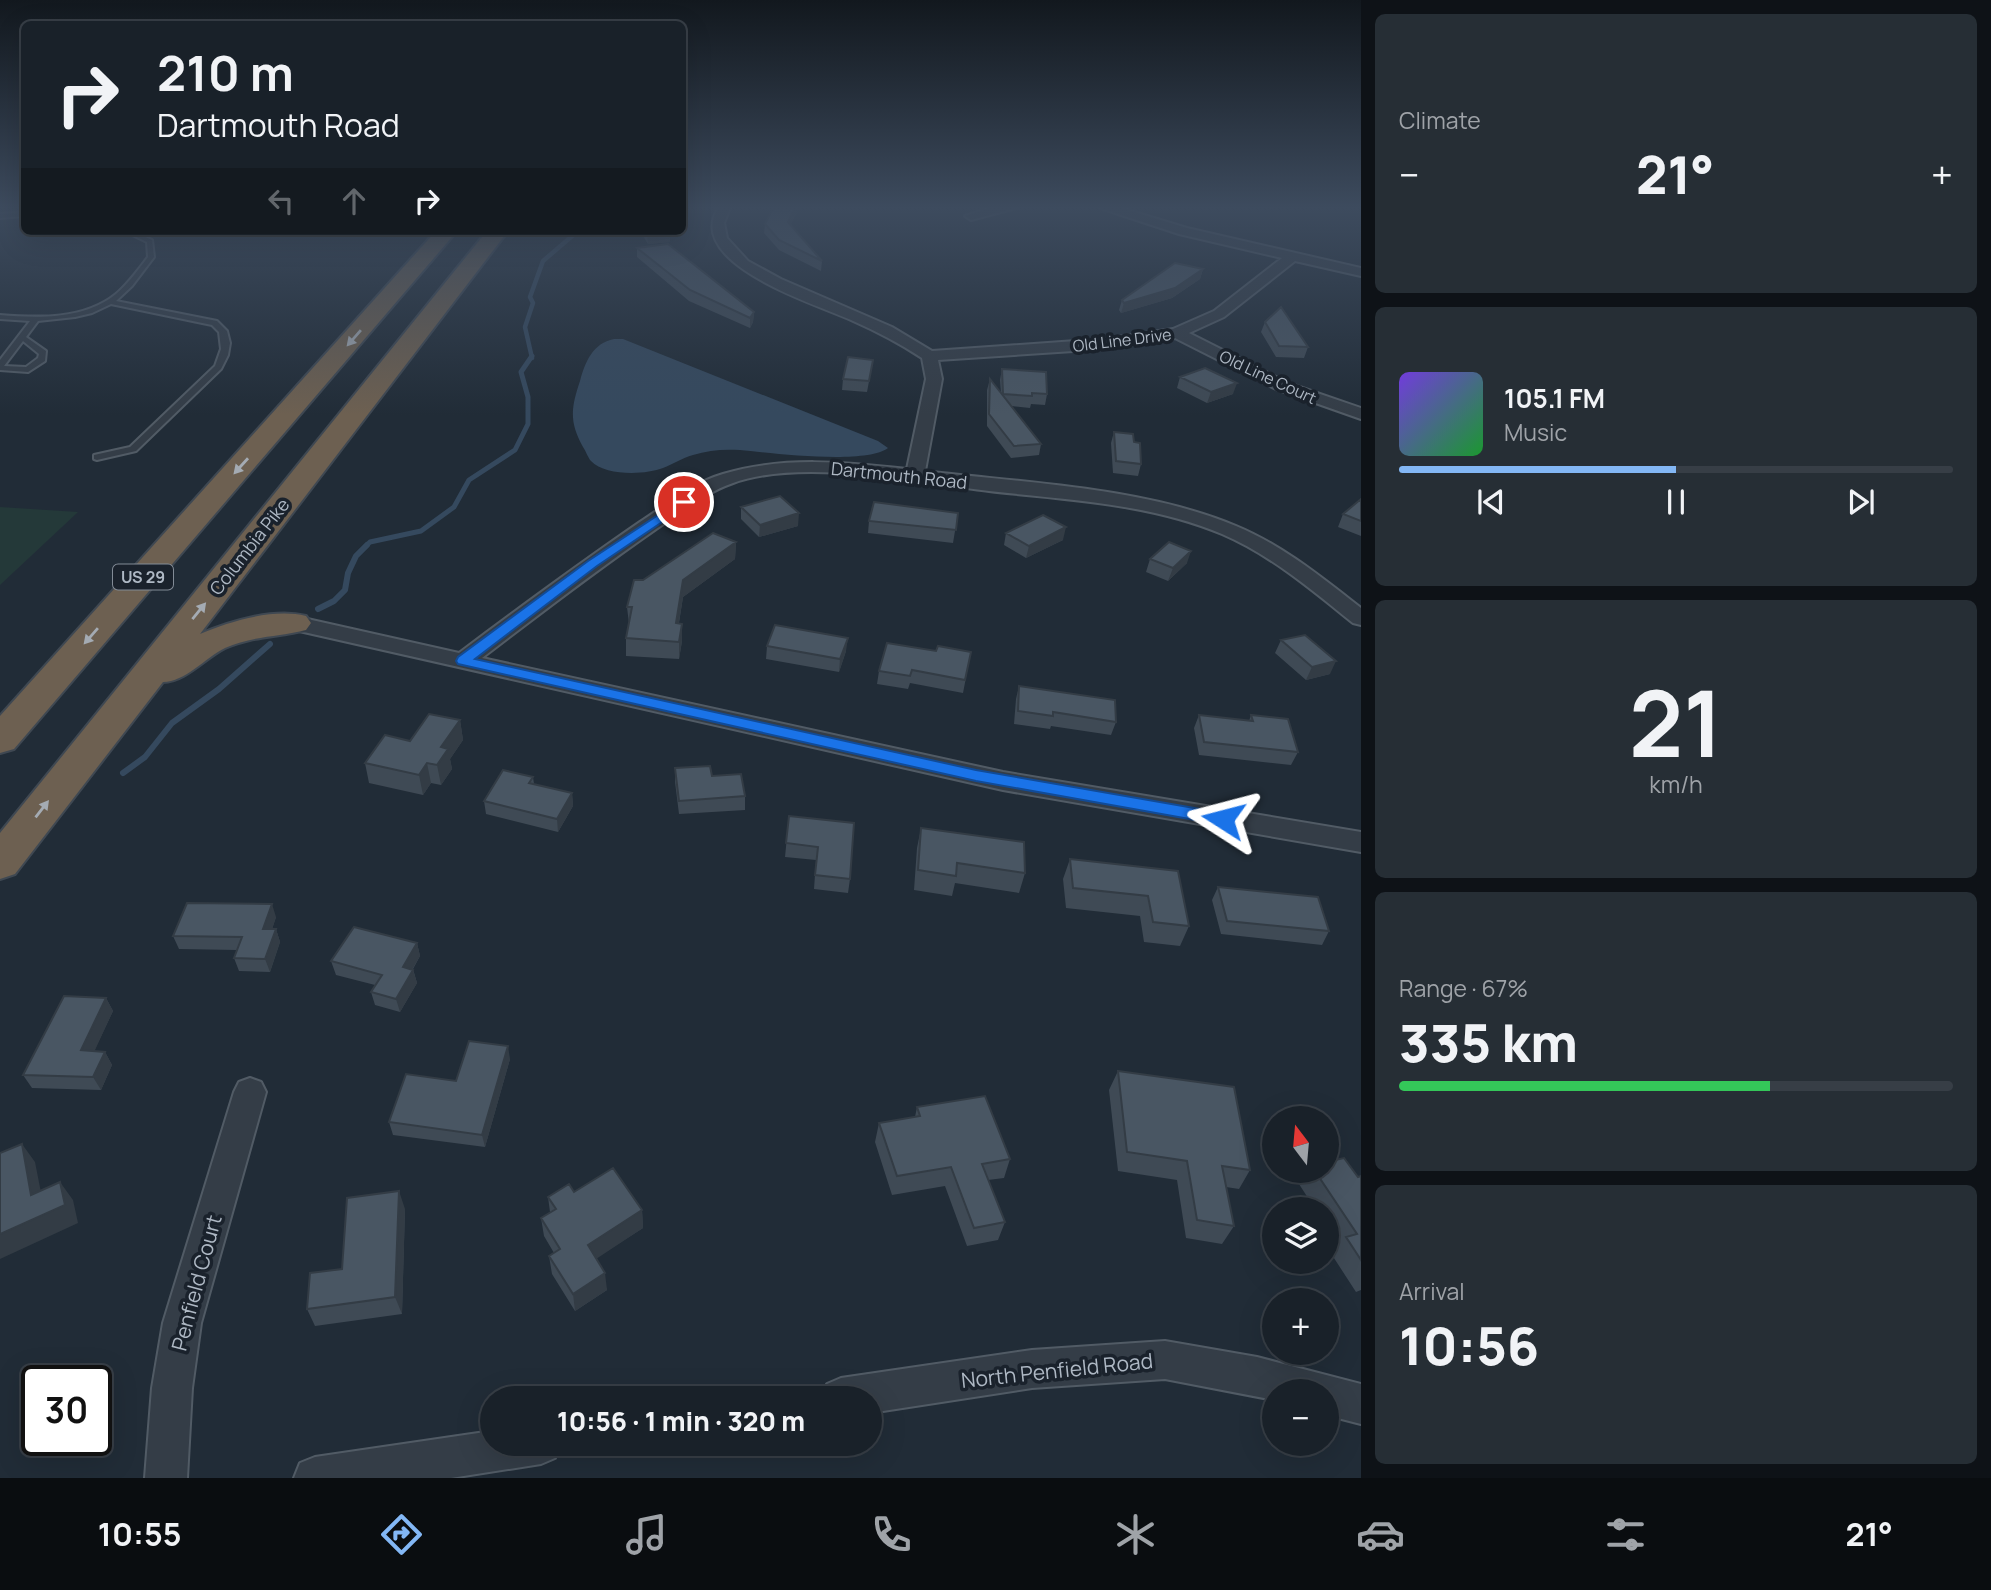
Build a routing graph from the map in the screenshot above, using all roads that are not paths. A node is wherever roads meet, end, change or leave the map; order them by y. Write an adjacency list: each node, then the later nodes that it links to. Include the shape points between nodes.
1 (134, 277): 6 (lane)
2 (406, 277): 21 (highway, US 29, one-way to 21)
3 (462, 277): 16 (highway, Columbia Pike)
4 (768, 277): 11 (street)
5 (1266, 277): 9 (street, Old Line Drive, via 1219,314)
6 (109, 303): 8 (lane); 14 (lane, via 214,323 226,335 218,367 133,449)
7 (0, 317): 8 (lane)
8 (36, 319): 10 (lane)
9 (1177, 333): 11 (street, Old Line Drive, via 1104,344); 13 (street, Old Line Court, via 1282,386)
10 (22, 337): 12 (lane); 12 (lane, via 43,354 42,359 28,370)
11 (929, 356): 15 (street, via 934,379)
12 (0, 366)
13 (1361, 414)
14 (97, 457)
15 (915, 476): 17 (street, Dartmouth Road, via 1105,500 1200,520 1278,556); 19 (street, Dartmouth Road, via 804,468 727,478 621,544)
16 (256, 540): 18 (highway, via 246,580 248,598); 20 (highway, Columbia Pike, one-way to 16)
17 (1361, 618)
18 (294, 623): 19 (street); 20 (highway, via 214,639)
19 (463, 661): 22 (street, via 1003,781)
20 (126, 703): 23 (highway, Columbia Pike, one-way to 20)
21 (0, 740)
22 (1361, 842)
23 (0, 863)
24 (250, 1092): 30 (street, Penfield Court, via 182,1323)
25 (1268, 1379): 26 (street, North Penfield Road, via 1166,1360 1032,1369)
26 (882, 1392)
27 (1339, 1398): 28 (street)
28 (1361, 1404)
29 (480, 1453): 31 (street)
30 (166, 1478)
31 (315, 1478)

